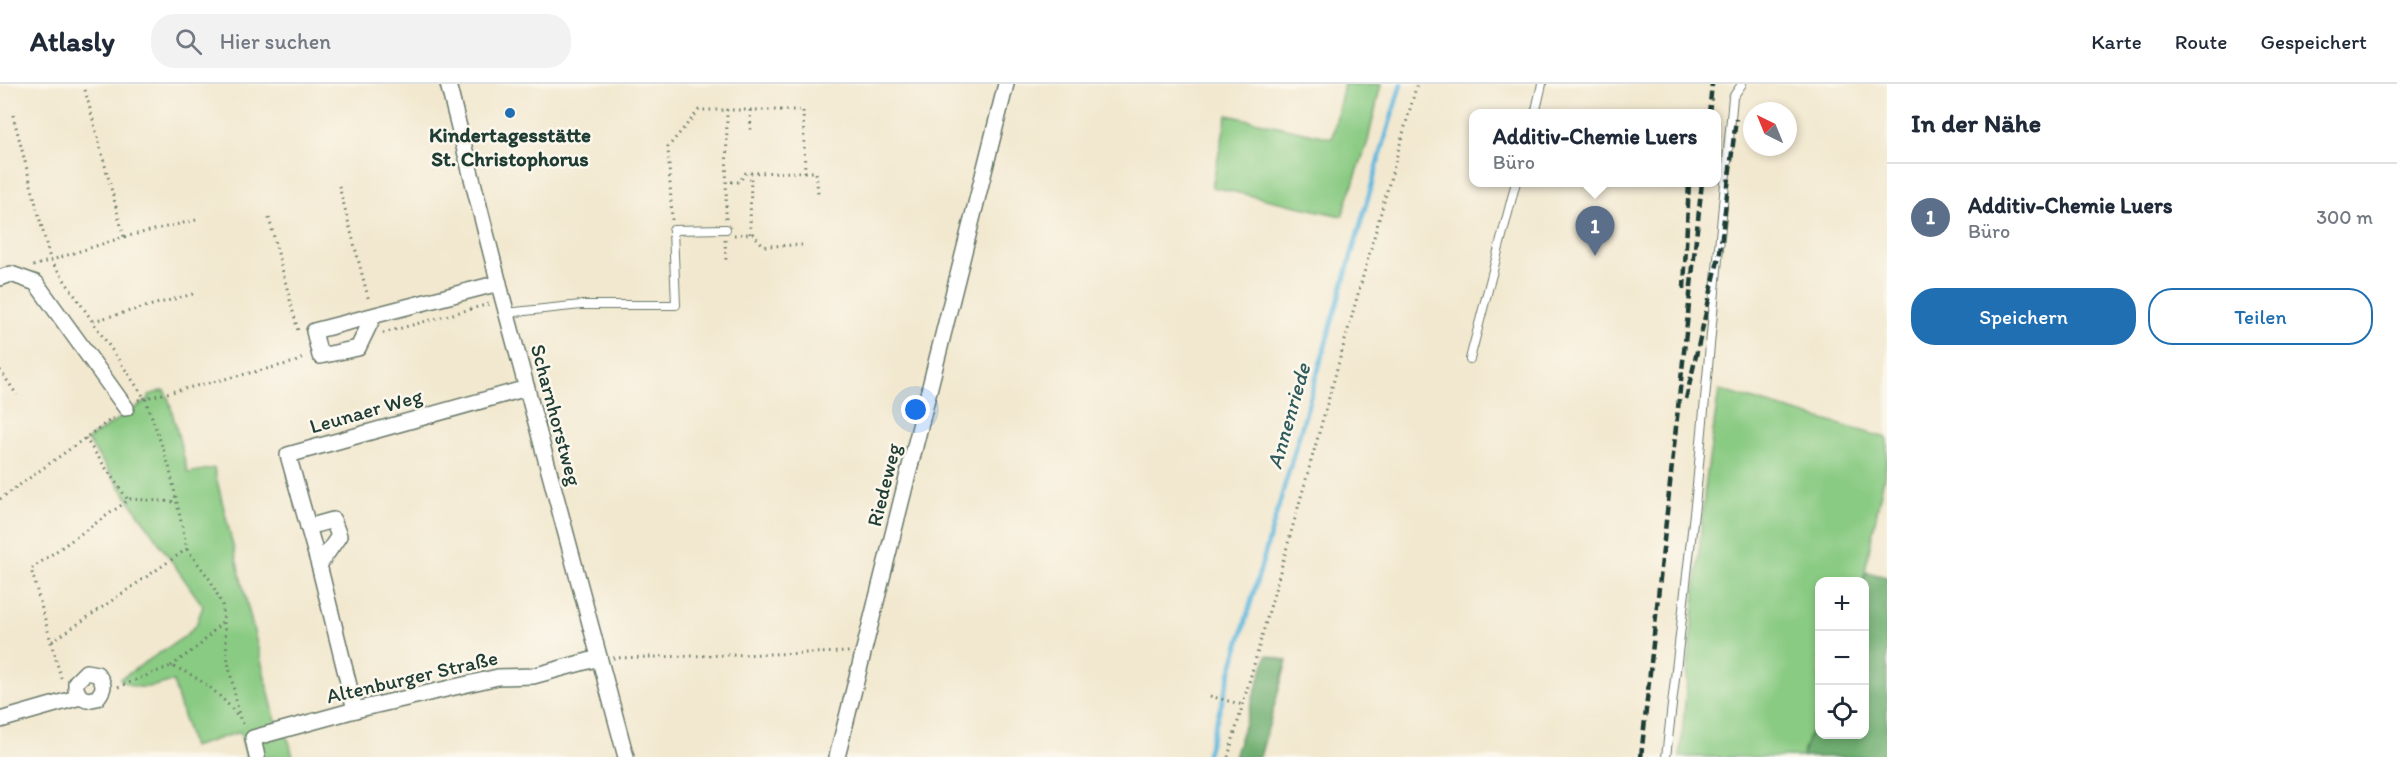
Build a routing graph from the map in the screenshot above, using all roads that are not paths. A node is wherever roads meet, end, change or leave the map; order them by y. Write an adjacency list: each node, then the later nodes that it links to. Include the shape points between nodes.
1 (448, 84): 9 (street, Scharnhorstweg)
2 (1006, 84): 23 (street, Riedeweg)
3 (1542, 84): 5 (lane)
4 (1742, 84): 24 (lane, via 1733,97 1697,485)
5 (1536, 109)
6 (1515, 187): 12 (lane)
7 (726, 228): 10 (lane, via 673,230 676,305)
8 (6, 276): 14 (street, via 36,283)
9 (499, 283): 10 (street, Scharnhorstweg); 11 (street)
10 (505, 306): 13 (street, Scharnhorstweg)
11 (373, 317): 11 (street, via 314,331 320,357 358,348)
12 (1470, 359)
13 (527, 388): 15 (street, Leunaer Weg, via 288,455); 17 (street, Scharnhorstweg)
14 (126, 408)
15 (308, 527): 16 (street, Leunaer Weg); 16 (street, via 333,520 339,536)
16 (319, 565): 19 (street, Leunaer Weg)
17 (599, 658): 19 (street, Altenburger Straße, via 533,675 498,676); 22 (street, Scharnhorstweg)
18 (74, 699): 18 (street, via 76,682 86,672 97,674 104,683 97,698); 20 (street)
19 (355, 710): 21 (street, Altenburger Straße, via 254,738)
20 (0, 720)
21 (257, 757)
22 (626, 757)
23 (837, 757)
24 (1666, 757)

